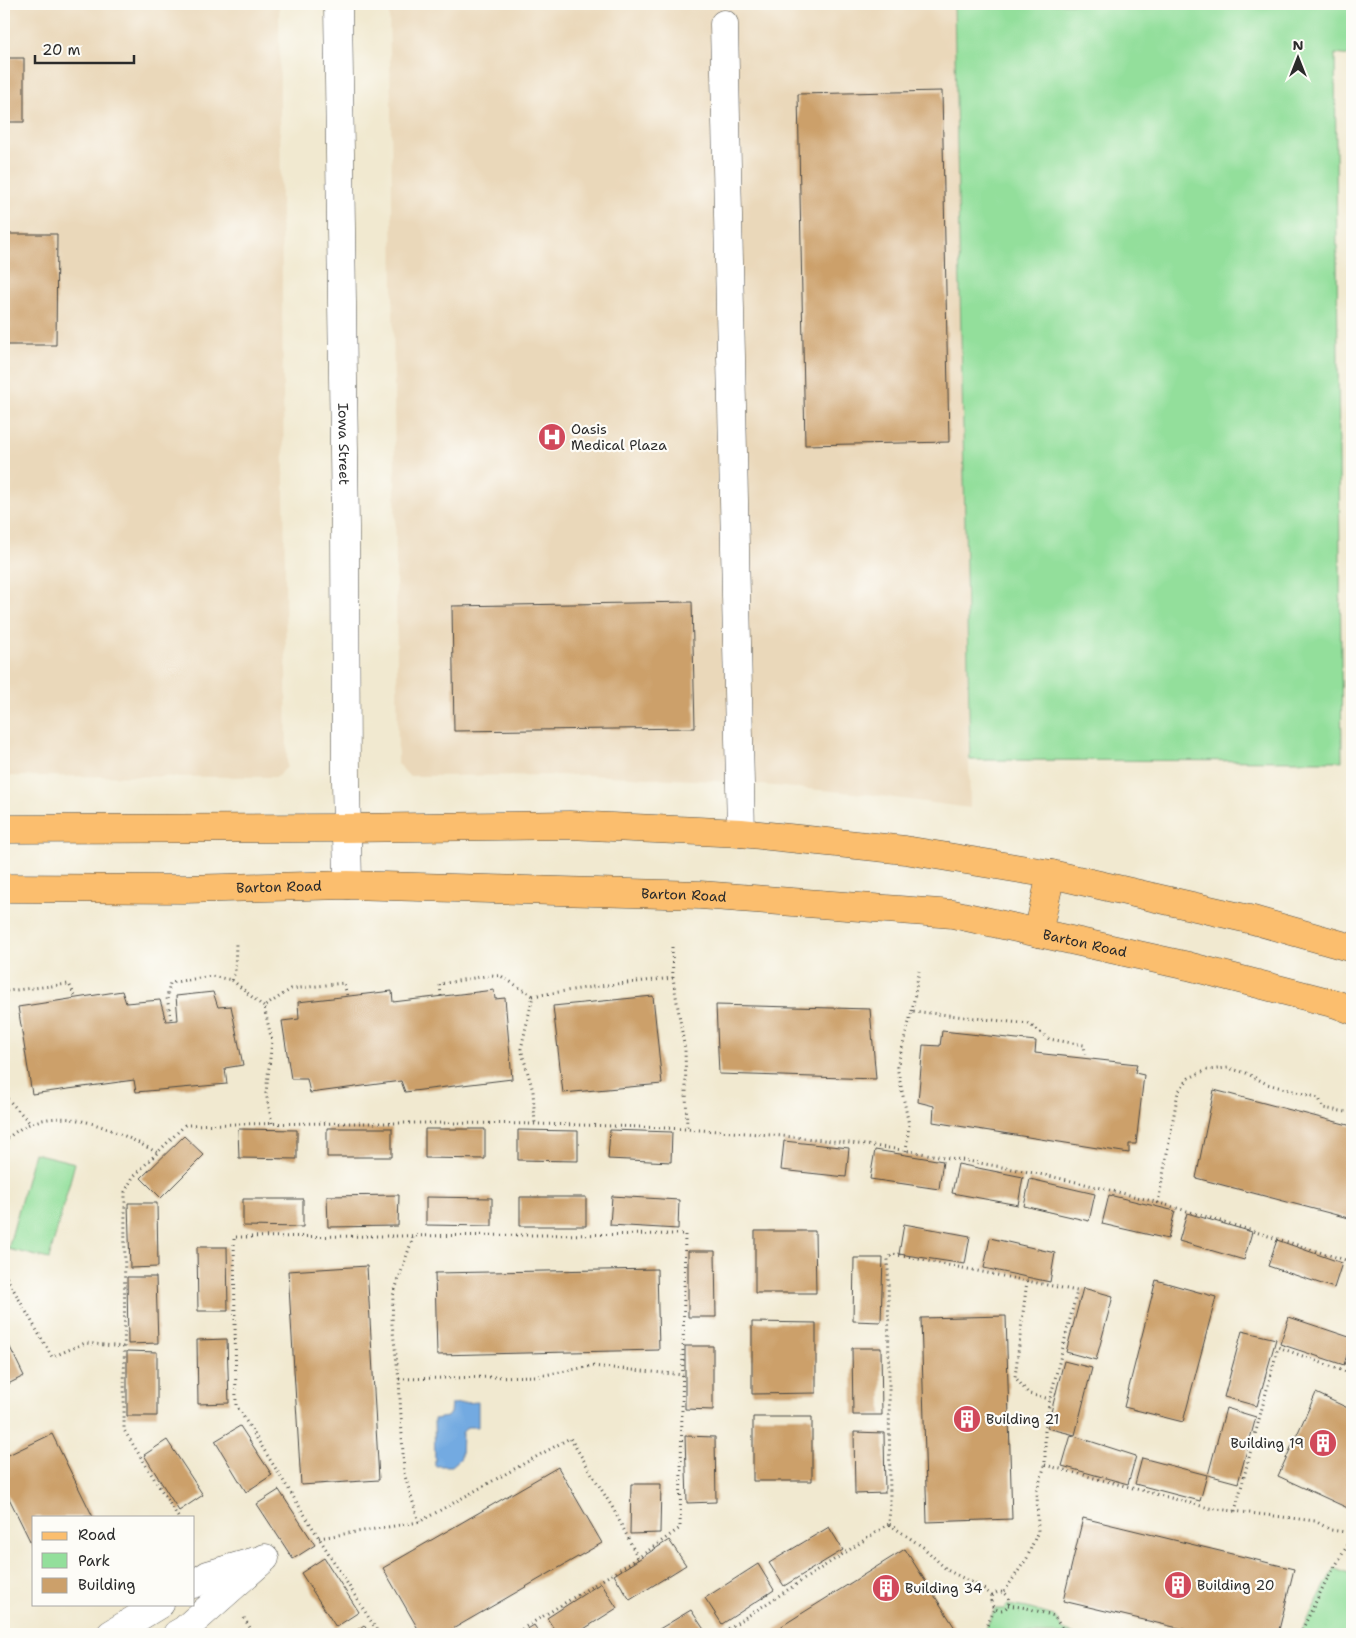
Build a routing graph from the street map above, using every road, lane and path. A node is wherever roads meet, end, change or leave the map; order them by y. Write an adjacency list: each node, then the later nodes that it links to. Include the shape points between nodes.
1 (338, 4): 3 (street, Iowa Street)
2 (724, 24): 5 (street)
3 (346, 828): 4 (main road); 5 (main road, via 569,825); 7 (street, Iowa Street)
4 (4, 829)
5 (741, 833): 6 (main road, via 905,850)
6 (1051, 874): 9 (main road); 12 (main road, via 1253,920)
7 (348, 885): 8 (main road, Barton Road, via 185,889); 9 (main road, Barton Road, via 700,895 953,914)
8 (4, 888)
9 (1038, 933): 23 (main road, Barton Road, via 1188,966)
10 (236, 943): 15 (path)
11 (672, 947): 14 (path)
12 (1352, 948)
13 (919, 971): 22 (path)
14 (673, 978): 18 (path); 31 (path, via 685,1050)
15 (232, 980): 21 (path); 24 (path, via 211,976 170,983 167,998)
16 (347, 996): 21 (path, via 344,982 291,989)
17 (442, 996): 18 (path, via 440,984 491,975 501,976)
18 (533, 996): 30 (path, via 521,1050 533,1091)
19 (76, 998): 20 (path, via 69,984 6,991)
20 (4, 1001)
21 (264, 1007): 29 (path, via 272,1041 266,1093)
22 (912, 1010): 25 (path, via 1030,1024 1049,1038 1084,1044); 33 (path, via 897,1067 909,1125)
23 (1352, 1010)
24 (172, 1019)
25 (1086, 1058)
26 (4, 1095): 28 (path)
27 (1352, 1113): 35 (path, via 1323,1108 1319,1098 1266,1084 1228,1068 1207,1070 1189,1078 1178,1092)
28 (30, 1123): 32 (path); 34 (path, via 52,1118 83,1121 117,1131)
29 (272, 1123): 30 (path); 34 (path, via 185,1125)
30 (535, 1124): 31 (path)
31 (687, 1129): 33 (path)
32 (4, 1142)
33 (906, 1151): 35 (path, via 1100,1187)
34 (158, 1153): 40 (path, via 133,1177 125,1192)
35 (1158, 1203): 37 (path)
36 (413, 1237): 42 (path, via 684,1234); 43 (path, via 393,1296 392,1324); 51 (path, via 234,1237 236,1405)
37 (1352, 1262)
38 (4, 1273): 40 (path, via 52,1357 85,1343)
39 (1027, 1281): 44 (path, via 1015,1377 1030,1394); 44 (path, via 1077,1291); 49 (path, via 893,1254 888,1259)
40 (124, 1347): 47 (path, via 124,1430)
41 (1352, 1374): 46 (path, via 1278,1347)
42 (683, 1375): 43 (path, via 592,1366 539,1376); 53 (path, via 680,1528)
43 (398, 1379): 48 (path, via 404,1473)
44 (1050, 1398): 45 (path)
45 (1045, 1465): 46 (path, via 1208,1508); 55 (path, via 1037,1490 1038,1531 1027,1558)
46 (1236, 1510): 50 (path, via 1314,1521 1331,1530)
47 (177, 1516)
48 (419, 1522): 51 (path); 53 (path, via 570,1438 614,1510)
49 (889, 1524): 56 (path, via 924,1547 947,1570); 64 (path)
50 (1352, 1533)
51 (319, 1538): 62 (path)
52 (1352, 1538): 67 (path)
53 (638, 1558): 63 (path)
54 (195, 1583): 61 (street, via 208,1575 265,1558)
55 (1004, 1592): 56 (path, via 995,1592); 58 (path, via 1009,1600)
56 (992, 1596): 59 (path, via 990,1600)
57 (157, 1606): 60 (street)
58 (1008, 1606): 59 (path); 66 (path, via 1054,1616 1063,1630)
59 (995, 1609): 65 (path)
60 (111, 1634)
61 (177, 1634)
62 (379, 1634)
63 (514, 1634)
64 (720, 1634)
65 (982, 1634)
66 (1074, 1634)
67 (1300, 1634)

